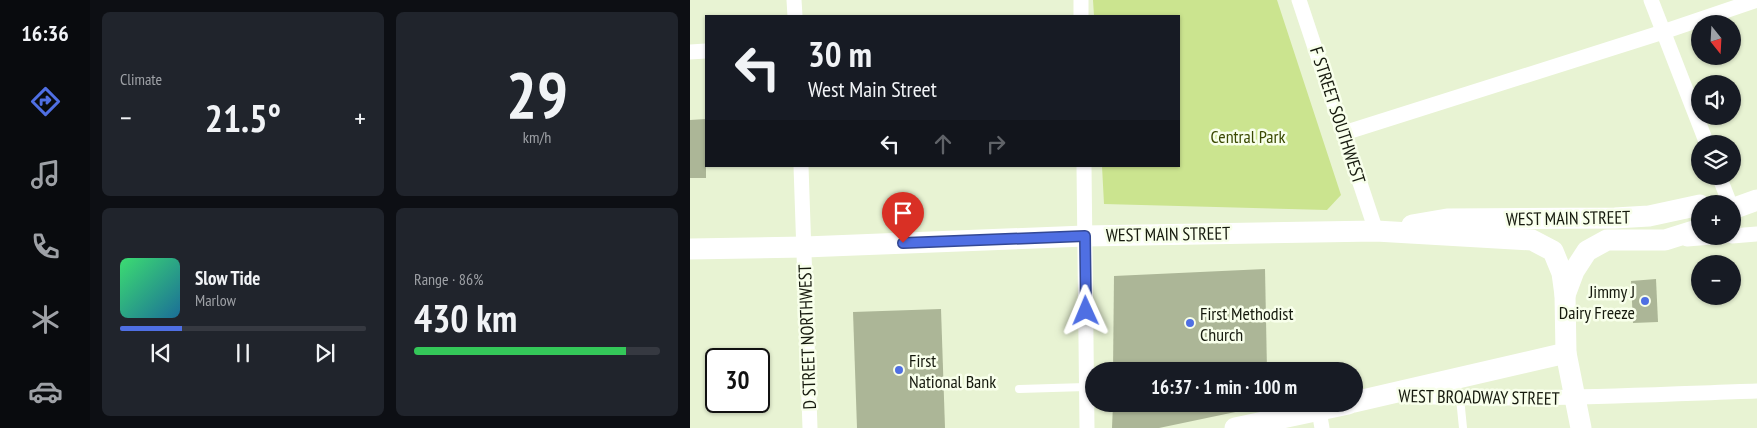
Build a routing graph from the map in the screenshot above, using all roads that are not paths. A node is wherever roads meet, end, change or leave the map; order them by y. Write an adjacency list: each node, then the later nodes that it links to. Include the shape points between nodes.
1 (794, 0): 6 (street)
2 (1081, 0): 7 (street)
3 (1299, 0): 11 (street, F STREET SOUTHWEST)
4 (1651, 0): 8 (street)
5 (1757, 0): 8 (street)
6 (795, 15)
7 (1081, 15)
8 (1663, 32): 11 (street); 12 (street)
9 (690, 52): 10 (street)
10 (705, 52)
11 (1344, 133): 18 (street, F STREET SOUTHWEST)
12 (1703, 135)
13 (801, 167): 25 (street, D STREET NORTHWEST)
14 (1084, 167): 22 (street)
15 (1757, 200): 16 (main road)
16 (1741, 206)
17 (1691, 207): 18 (main road, WEST MAIN STREET, via 1649,216 1615,218 1447,219)
18 (1376, 231): 22 (main road, WEST MAIN STREET); 27 (main road, WEST MAIN STREET, via 1532,240 1553,251 1562,273)
19 (1691, 232): 24 (main road)
20 (1757, 234): 21 (street)
21 (1741, 235)
22 (1085, 236): 25 (main road, WEST MAIN STREET); 29 (street)
23 (1691, 238): 24 (street)
24 (1665, 240): 27 (main road, via 1607,240 1586,251)
25 (805, 247): 26 (main road, WEST MAIN STREET); 40 (street, D STREET NORTHWEST)
26 (690, 249)
27 (1565, 295): 28 (main road)
28 (1566, 353): 33 (main road, WEST BROADWAY STREET); 35 (main road)
29 (1086, 362)
30 (1085, 387): 31 (lane)
31 (1019, 389)
32 (1757, 391): 35 (street, WEST BROADWAY STREET)
33 (1382, 396): 34 (street, WEST BROADWAY STREET); 36 (main road, WEST BROADWAY STREET)
34 (1460, 398): 35 (street, WEST BROADWAY STREET); 43 (lane)
35 (1575, 398): 44 (main road)
36 (1363, 400)
37 (1087, 412): 41 (street)
38 (1333, 412): 39 (main road)
39 (1320, 419): 42 (main road)
40 (810, 428)
41 (1087, 428)
42 (1235, 428)
43 (1463, 428)
44 (1582, 428)

